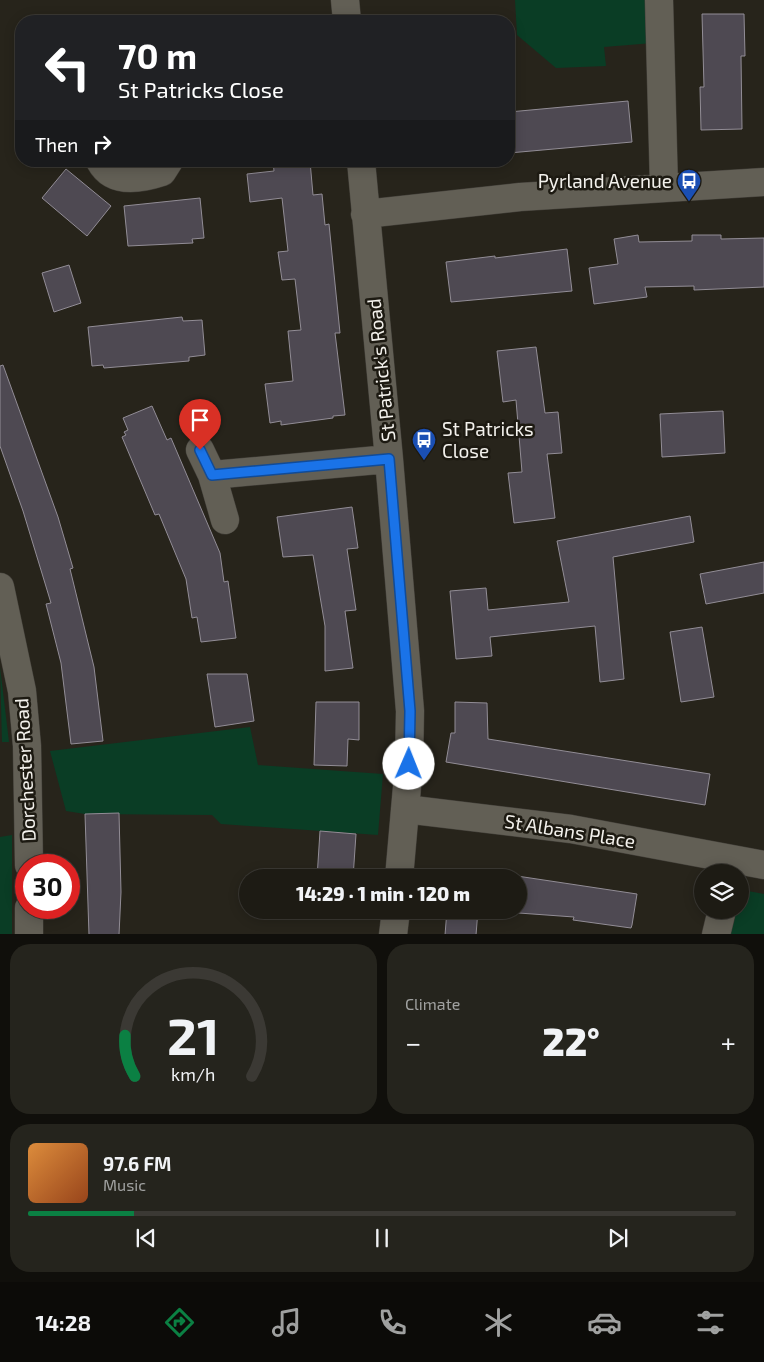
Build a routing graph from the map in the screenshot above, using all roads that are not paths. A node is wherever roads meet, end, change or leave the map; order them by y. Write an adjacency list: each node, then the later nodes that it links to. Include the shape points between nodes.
1 (345, 0): 3 (street)
2 (659, 0): 8 (street)
3 (346, 15)
4 (106, 167): 5 (street, via 117,177 139,180 162,172)
5 (165, 167)
6 (361, 167): 9 (street, St Patrick's Road)
7 (764, 182): 8 (street)
8 (664, 187): 9 (street, via 520,197)
9 (365, 214): 11 (street, St Patrick's Road)
10 (200, 450): 12 (street)
11 (389, 459): 12 (street); 15 (street, St Patrick's Road, via 410,711)
12 (212, 475): 13 (street)
13 (225, 520)
14 (0, 587): 16 (street, Dorchester Road, via 22,691)
15 (405, 809): 17 (street, St Albans Place, via 571,829); 20 (street, St Patrick's Road)
16 (29, 854)
17 (723, 864)
18 (749, 865): 19 (street, St Albans Place)
19 (764, 865)
20 (399, 869)
21 (29, 919): 24 (street)
22 (395, 919): 25 (street)
23 (720, 919): 26 (street)
24 (29, 934)
25 (394, 934)
26 (716, 934)

